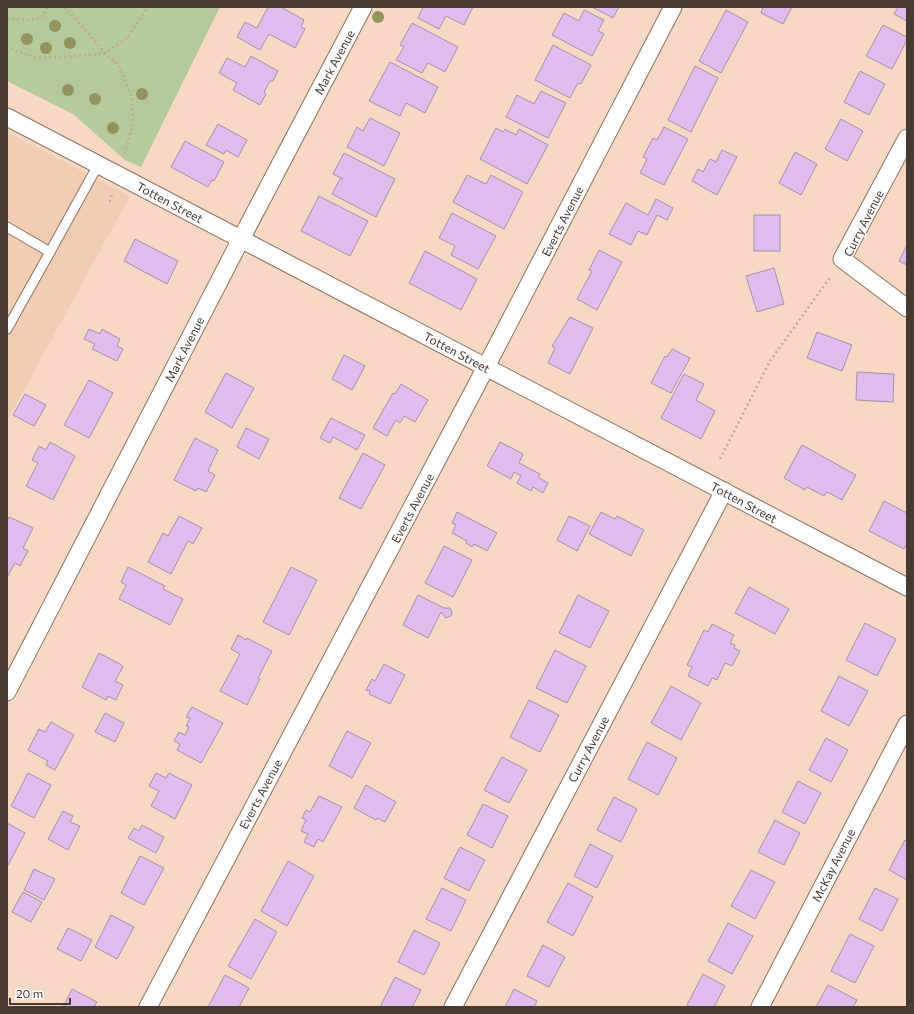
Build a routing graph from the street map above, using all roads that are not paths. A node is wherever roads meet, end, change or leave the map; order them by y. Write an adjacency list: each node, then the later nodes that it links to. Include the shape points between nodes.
1 (363, 7): 7 (street, Mark Avenue)
2 (673, 7): 11 (street, Everts Avenue)
3 (7, 117): 5 (street, Totten Street)
4 (907, 138): 9 (street, Curry Avenue, via 842,259)
5 (98, 165): 7 (street, Totten Street); 8 (lane)
6 (7, 227): 8 (lane)
7 (241, 239): 11 (street, Totten Street); 14 (street, Mark Avenue)
8 (50, 252): 10 (lane)
9 (907, 308)
10 (7, 329)
11 (486, 367): 12 (street, Totten Street); 16 (street, Everts Avenue)
12 (724, 491): 13 (street, Totten Street); 17 (street, Curry Avenue)
13 (907, 587)
14 (7, 692)
15 (907, 724): 18 (street, McKay Avenue)
16 (148, 1007)
17 (453, 1007)
18 (760, 1007)

